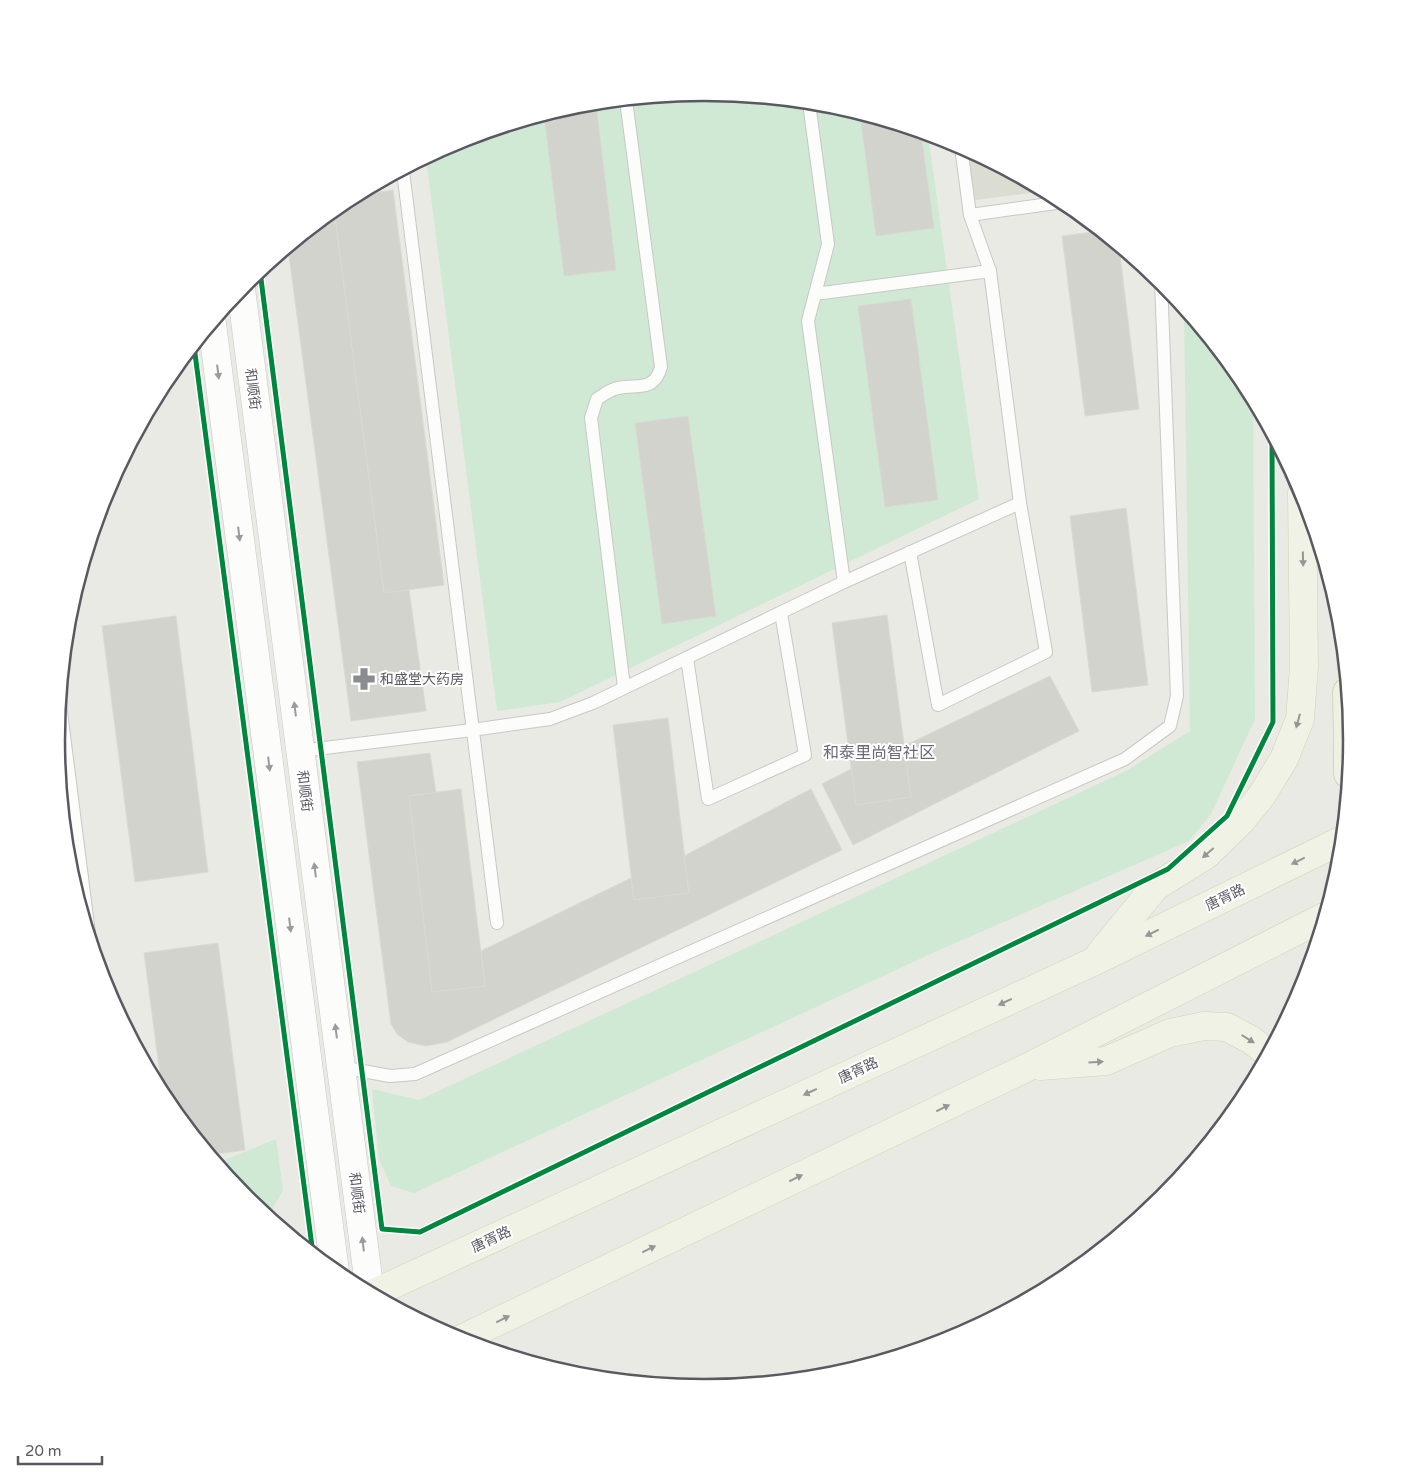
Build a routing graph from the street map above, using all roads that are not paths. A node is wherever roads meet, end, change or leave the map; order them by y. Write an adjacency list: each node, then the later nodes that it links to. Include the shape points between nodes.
1 (627, 106): 18 (lane, via 661,366 658,377 647,386 617,388 596,399 591,418)
2 (810, 111): 8 (lane, via 828,244)
3 (962, 156): 6 (lane)
4 (404, 177): 19 (lane)
5 (1051, 204): 6 (lane)
6 (970, 215): 7 (lane)
7 (990, 271): 8 (lane); 12 (lane)
8 (815, 294): 15 (lane, via 808,321)
9 (1161, 295): 28 (lane, via 1177,696 1170,726 1125,759 415,1074 390,1076)
10 (241, 300): 21 (street, 和顺街, one-way to 10)
11 (213, 332): 30 (street, one-way to 30)
12 (1020, 503): 14 (lane); 14 (lane, via 1046,652 938,705)
13 (1302, 518): 26 (main road, one-way to 26, via 1304,667 1300,719 1284,759 1241,821 1206,856 1155,888)
14 (910, 552): 15 (lane)
15 (844, 582): 16 (lane)
16 (781, 613): 17 (lane); 17 (lane, via 804,754 708,799)
17 (687, 658): 18 (lane)
18 (624, 687): 19 (lane, via 550,719)
19 (472, 730): 21 (lane); 25 (lane)
20 (65, 744): 23 (lane)
21 (300, 751): 28 (street, 和顺街, one-way to 21)
22 (1335, 844): 26 (main road, 唐胥路, one-way to 26)
23 (84, 894)
24 (1316, 922): 29 (main road)
25 (497, 923)
26 (1094, 961): 32 (main road, 唐胥路, one-way to 32)
27 (1263, 1050): 29 (main road, one-way to 27, via 1106,1061 1170,1033 1204,1026 1227,1027)
28 (340, 1066): 31 (street, 和顺街, one-way to 28)
29 (1030, 1066): 33 (main road, one-way to 29)
30 (334, 1261)
31 (370, 1285)
32 (378, 1290)
33 (470, 1335)

